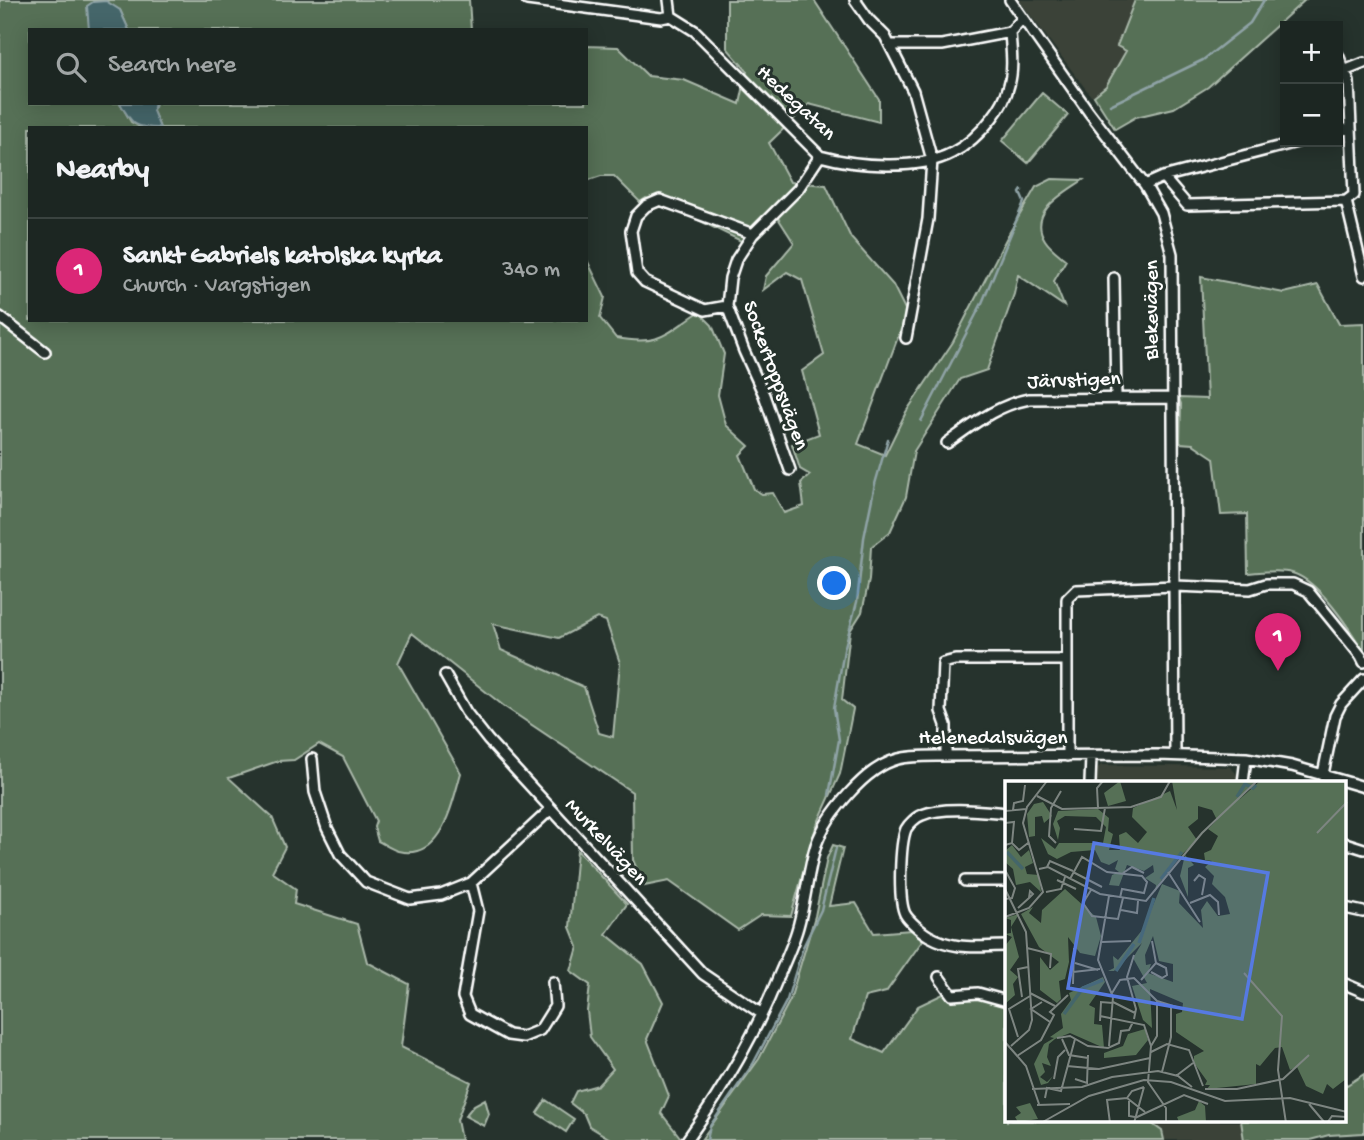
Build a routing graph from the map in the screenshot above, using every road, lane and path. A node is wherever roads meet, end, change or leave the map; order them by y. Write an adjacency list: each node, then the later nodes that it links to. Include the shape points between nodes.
1 (527, 0): 5 (street)
2 (669, 0): 6 (street)
3 (855, 0): 9 (street)
4 (1010, 0): 7 (street, Blekevägen)
5 (556, 2): 6 (street)
6 (671, 16): 16 (street, Hedegatan, via 695,31)
7 (1022, 19): 8 (street); 19 (street, Blekevägen)
8 (1010, 32): 9 (street, via 942,45); 17 (street, Hedegatan, via 1010,83 1002,105 982,131 952,153)
9 (890, 45): 17 (street, via 913,91)
10 (1364, 63): 12 (street)
11 (1343, 66): 12 (street)
12 (1345, 71): 13 (street)
13 (1351, 128): 14 (street); 20 (street, via 1354,195)
14 (1343, 130)
15 (1280, 146): 18 (street)
16 (820, 156): 17 (street, Hedegatan, via 878,166); 21 (street, Sockertoppsvägen, via 798,189)
17 (932, 160): 26 (street, via 928,219)
18 (1163, 177): 19 (street); 20 (street, via 1187,205)
19 (1145, 185): 29 (street, Blekevägen, via 1161,213 1172,254)
20 (1346, 201): 22 (street)
21 (752, 234): 24 (street, Sockertoppsvägen, via 736,260); 24 (street, via 660,200 646,205 636,216 631,231 637,274 645,282 705,310)
22 (1364, 276)
23 (1114, 278): 28 (street)
24 (727, 306): 31 (street, Sockertoppsvägen)
25 (0, 317): 27 (street)
26 (906, 338)
27 (45, 352)
28 (1116, 398): 29 (street, Järvstigen); 30 (street, Järvstigen, via 1018,401 986,415)
29 (1171, 398): 32 (street, Blekevägen)
30 (947, 443)
31 (790, 470)
32 (1175, 586): 33 (street, via 1076,590 1067,599); 34 (street, via 1250,589 1266,583 1293,584 1308,591); 37 (street, Blekevägen)
33 (1066, 660): 38 (street, via 943,663 941,711); 39 (street)
34 (1364, 662)
35 (445, 675): 49 (street, Murkelvägen, via 472,720)
36 (1364, 679): 43 (street, via 1335,716)
37 (1175, 755): 40 (street, Helenedalsvägen); 41 (street, Helenedalsvägen)
38 (946, 756): 39 (street, Helenedalsvägen); 62 (street, Helenedalsvägen, via 888,762 833,812 816,847 798,927)
39 (1067, 756): 40 (street, Helenedalsvägen)
40 (1091, 756): 44 (street)
41 (1246, 758): 43 (street, Helenedalsvägen); 45 (street)
42 (312, 759): 55 (street, via 315,792 327,828 340,854 366,882 410,898 441,895)
43 (1323, 774): 46 (street, Helenedalsvägen)
44 (1090, 781)
45 (1243, 781)
46 (1345, 781)
47 (1346, 781): 48 (street, Helenedalsvägen)
48 (1364, 787)
49 (550, 810): 55 (street); 62 (street, Murkelvägen, via 703,974)
50 (1005, 814): 56 (street, via 938,811 921,815 907,827 901,887 905,914 926,934 952,947)
51 (1346, 843): 52 (street)
52 (1364, 849)
53 (965, 881): 54 (street)
54 (1005, 881)
55 (471, 883): 58 (street, via 478,911 463,997 470,1014 508,1035 523,1037 540,1030 555,1006)
56 (1005, 946)
57 (939, 977): 61 (street, via 952,995 978,993)
58 (553, 982)
59 (1346, 984): 60 (street)
60 (1364, 992)
61 (1005, 1000)
62 (762, 1014): 63 (street, Helenedalsvägen, via 723,1090)
63 (687, 1140)

